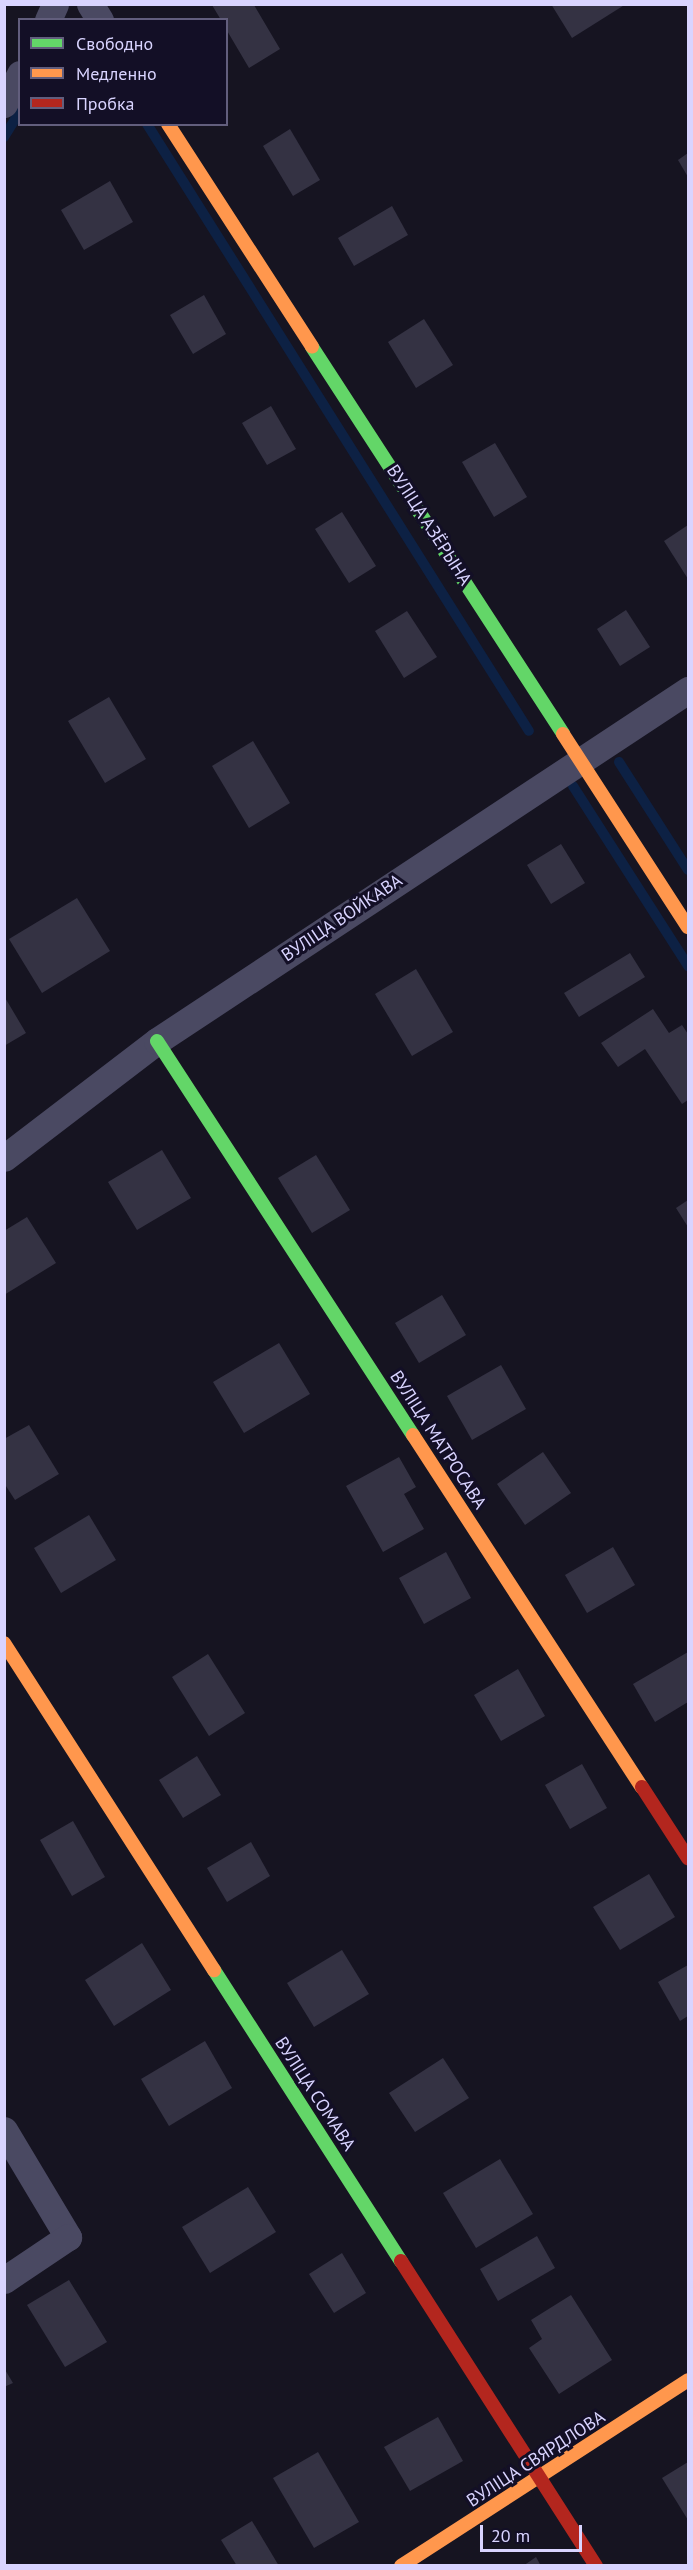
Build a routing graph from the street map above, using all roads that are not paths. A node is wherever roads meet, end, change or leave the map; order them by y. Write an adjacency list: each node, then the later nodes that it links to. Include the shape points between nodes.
1 (55, 4): 3 (street)
2 (90, 4): 4 (street)
3 (49, 18)
4 (99, 18)
5 (18, 78): 6 (street)
6 (4, 104)
7 (169, 126): 9 (street, ВУЛІЦА АЗЁРЫНА)
8 (688, 690): 9 (street, ВУЛІЦА ВОЙКАВА)
9 (580, 759): 10 (street, ВУЛІЦА АЗЁРЫНА); 11 (street, ВУЛІЦА ВОЙКАВА)
10 (688, 927)
11 (157, 1041): 12 (street, ВУЛІЦА ВОЙКАВА); 14 (street, ВУЛІЦА МАТРОСАВА)
12 (4, 1158)
13 (4, 1642): 18 (street, ВУЛІЦА СОМАВА)
14 (688, 1858)
15 (4, 2130): 16 (street, via 68,2237)
16 (4, 2280)
17 (688, 2380): 18 (street, ВУЛІЦА СВЯРДЛОВА)
18 (539, 2478): 19 (street, ВУЛІЦА СВЯРДЛОВА); 20 (street, ВУЛІЦА СОМАВА)
19 (401, 2565)
20 (596, 2565)

